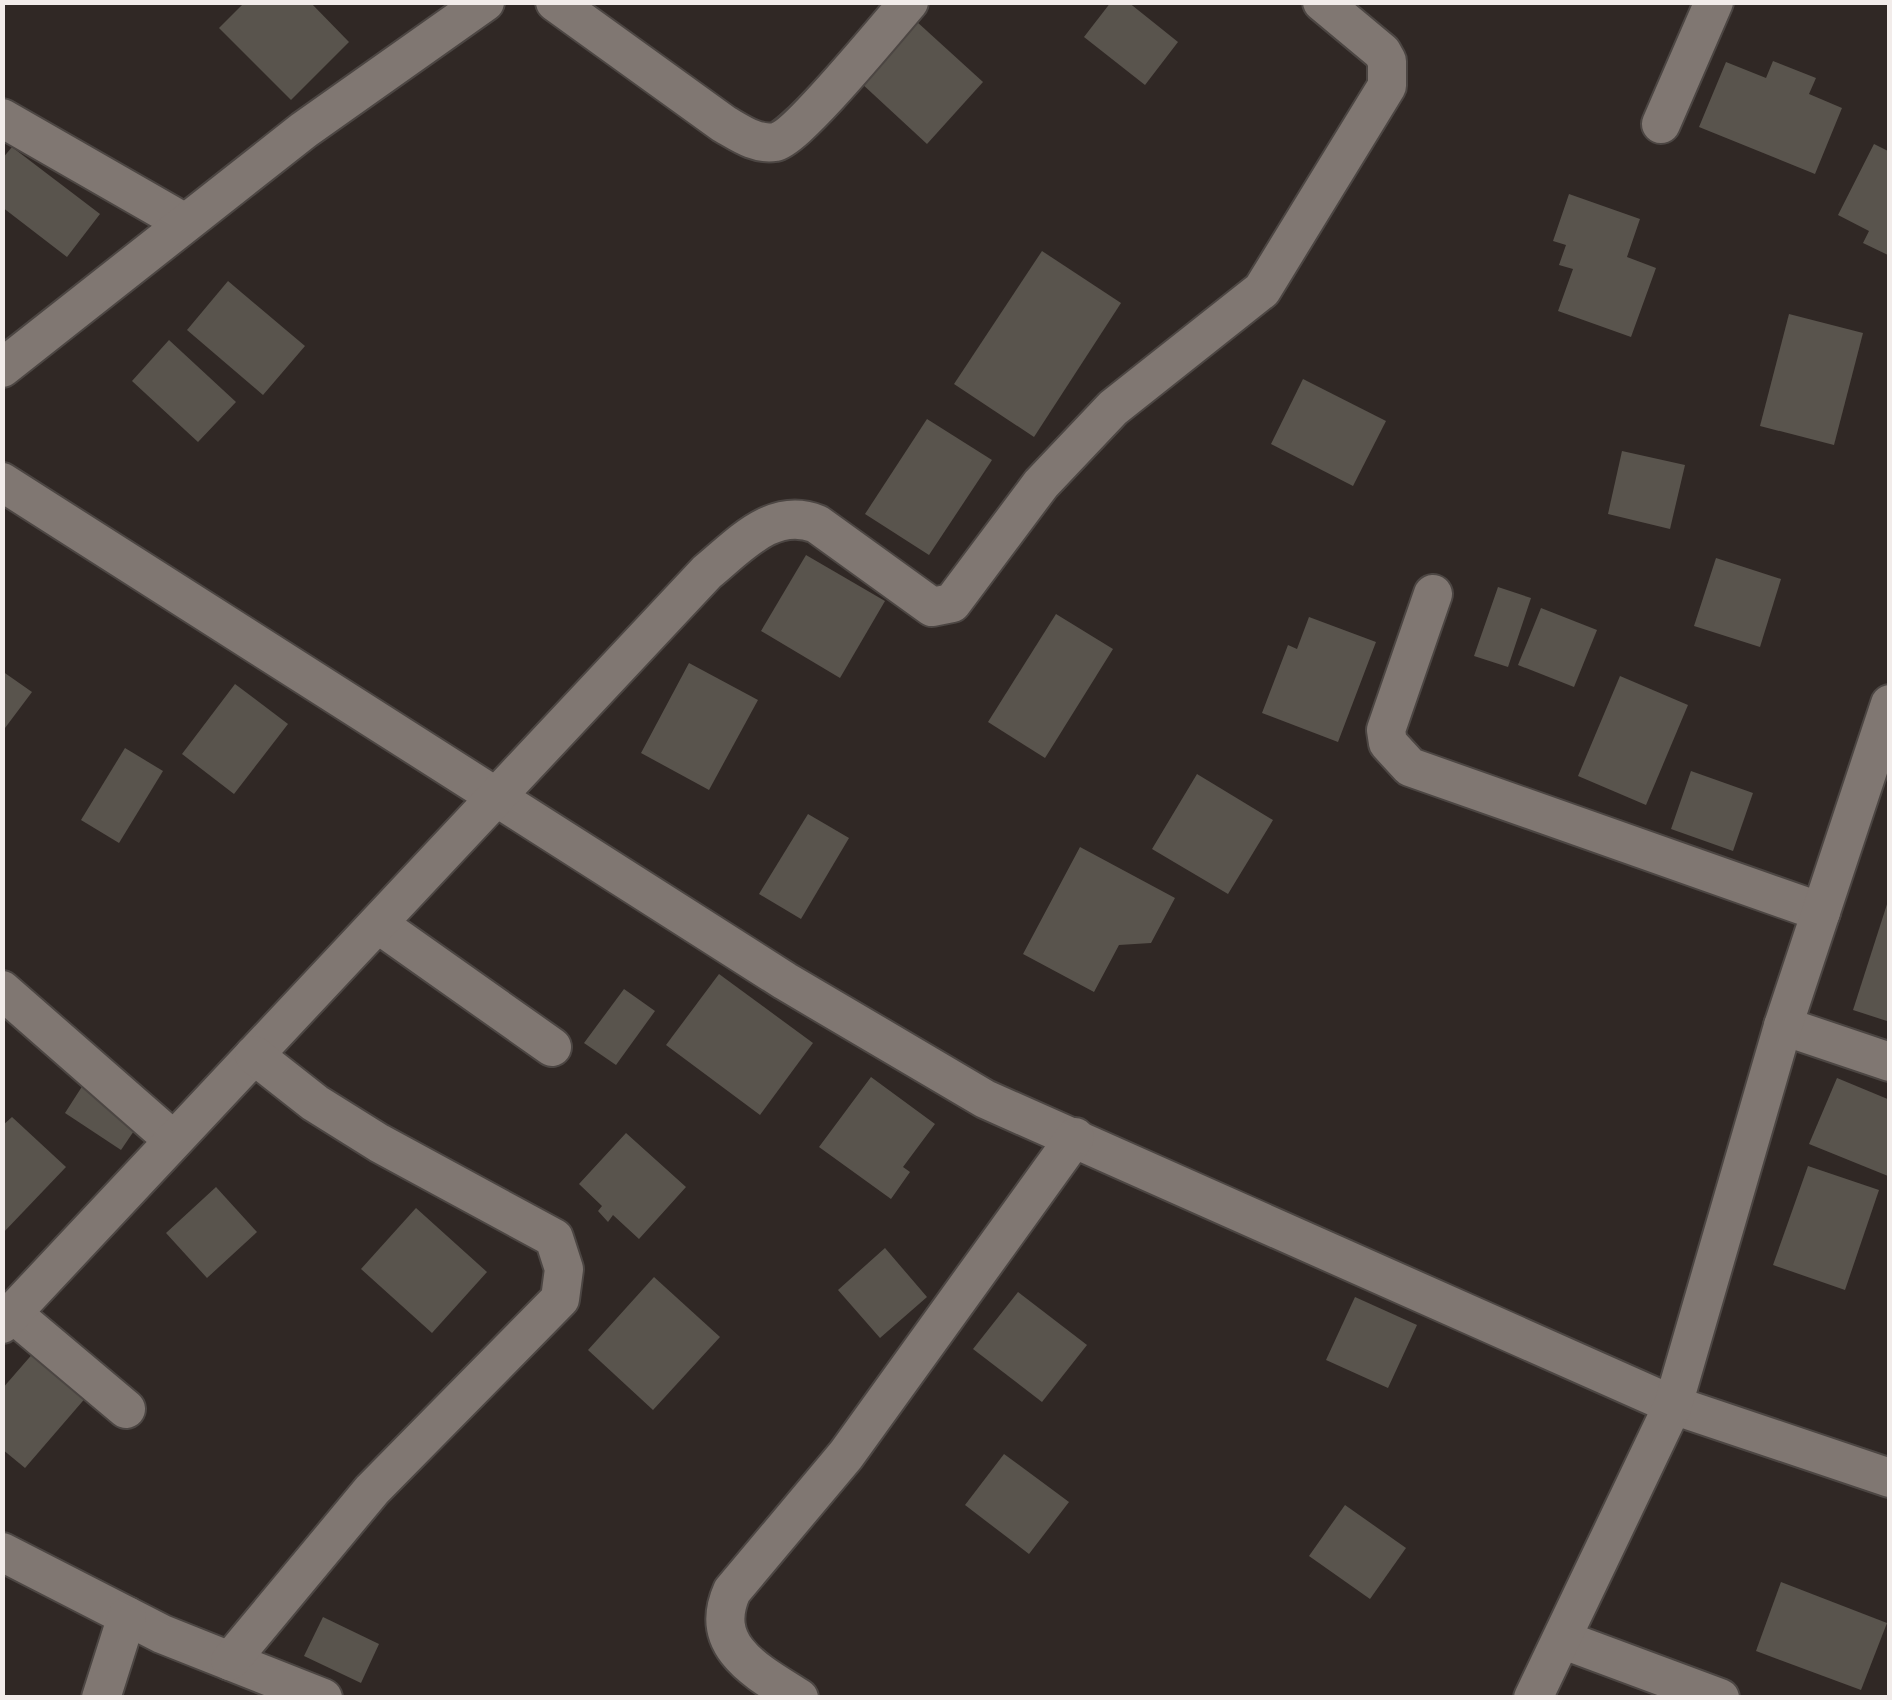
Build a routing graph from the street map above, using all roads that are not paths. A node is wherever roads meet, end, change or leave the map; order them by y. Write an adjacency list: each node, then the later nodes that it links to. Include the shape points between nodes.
1 (485, 2): 8 (street)
2 (556, 2): 3 (street, via 724,124 767,142 779,142 800,124)
3 (909, 2)
4 (1322, 2): 13 (street, via 1382,52 1388,86 1290,250 1239,312 1113,408 1041,484 952,603 932,607 817,524 796,517 766,525 707,572)
5 (1714, 2): 7 (street)
6 (2, 118): 8 (street)
7 (1662, 124)
8 (185, 222): 9 (street)
9 (2, 368)
10 (2, 482): 13 (street)
11 (1433, 594): 14 (street, via 1386,730 1388,743 1410,767)
12 (1890, 704): 14 (street)
13 (497, 799): 15 (street); 21 (street, via 985,1099)
14 (1821, 912): 17 (street)
15 (378, 924): 18 (street); 19 (street)
16 (2, 990): 22 (street)
17 (1783, 1026): 20 (street); 24 (street)
18 (552, 1047)
19 (254, 1055): 22 (street); 30 (street, via 378,1143 554,1238 564,1284 560,1299 372,1490)
20 (1890, 1062)
21 (1075, 1137): 24 (street); 33 (street, via 846,1456 732,1592 724,1620 731,1645 743,1662)
22 (172, 1139): 23 (street)
23 (8, 1318): 25 (street)
24 (1673, 1404): 26 (street); 29 (street)
25 (126, 1409)
26 (1890, 1478)
27 (2, 1552): 28 (street)
28 (127, 1616): 30 (street); 31 (street)
29 (1564, 1640): 34 (street); 35 (street)
30 (230, 1661): 32 (street)
31 (101, 1698)
32 (324, 1698)
33 (799, 1698)
34 (1533, 1698)
35 (1720, 1698)

